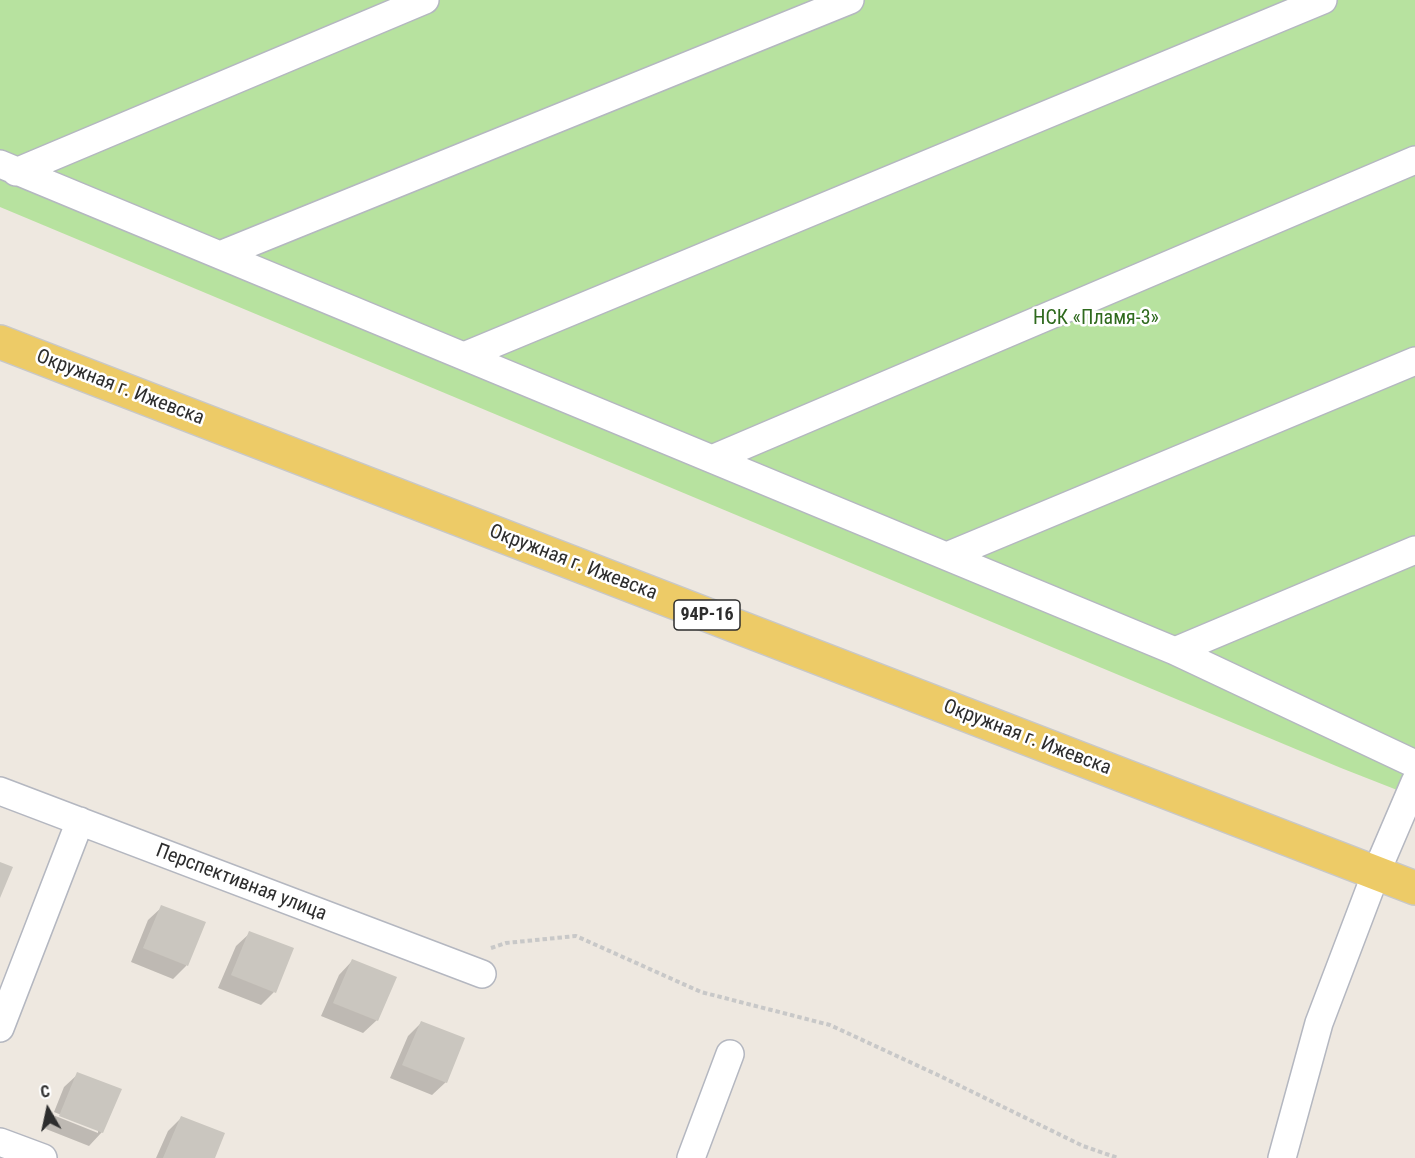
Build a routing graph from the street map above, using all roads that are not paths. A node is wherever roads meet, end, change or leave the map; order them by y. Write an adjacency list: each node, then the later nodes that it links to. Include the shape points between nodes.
1 (425, 0): 5 (street)
2 (850, 0): 6 (street)
3 (1323, 0): 8 (street)
4 (1415, 160): 10 (street)
5 (8, 168): 6 (street)
6 (220, 255): 8 (street)
7 (0, 342): 18 (main road, Окружная г. Ижевска / 94Р-16)
8 (464, 356): 10 (street)
9 (1415, 361): 12 (street)
10 (712, 459): 12 (street)
11 (1415, 550): 13 (street)
12 (946, 556): 13 (street)
13 (1175, 651): 14 (street)
14 (1415, 764)
15 (1415, 782): 18 (street)
16 (0, 791): 17 (street, Перспективная улица)
17 (80, 822): 20 (street, Перспективная улица); 21 (street)
18 (1376, 873): 19 (main road, Окружная г. Ижевска / 94Р-16); 26 (street, via 1319,1023)
19 (1415, 888)
20 (482, 975)
21 (0, 1028)
22 (730, 1054): 25 (street)
23 (0, 1142): 24 (street)
24 (43, 1158)
25 (691, 1158)
26 (1282, 1158)

